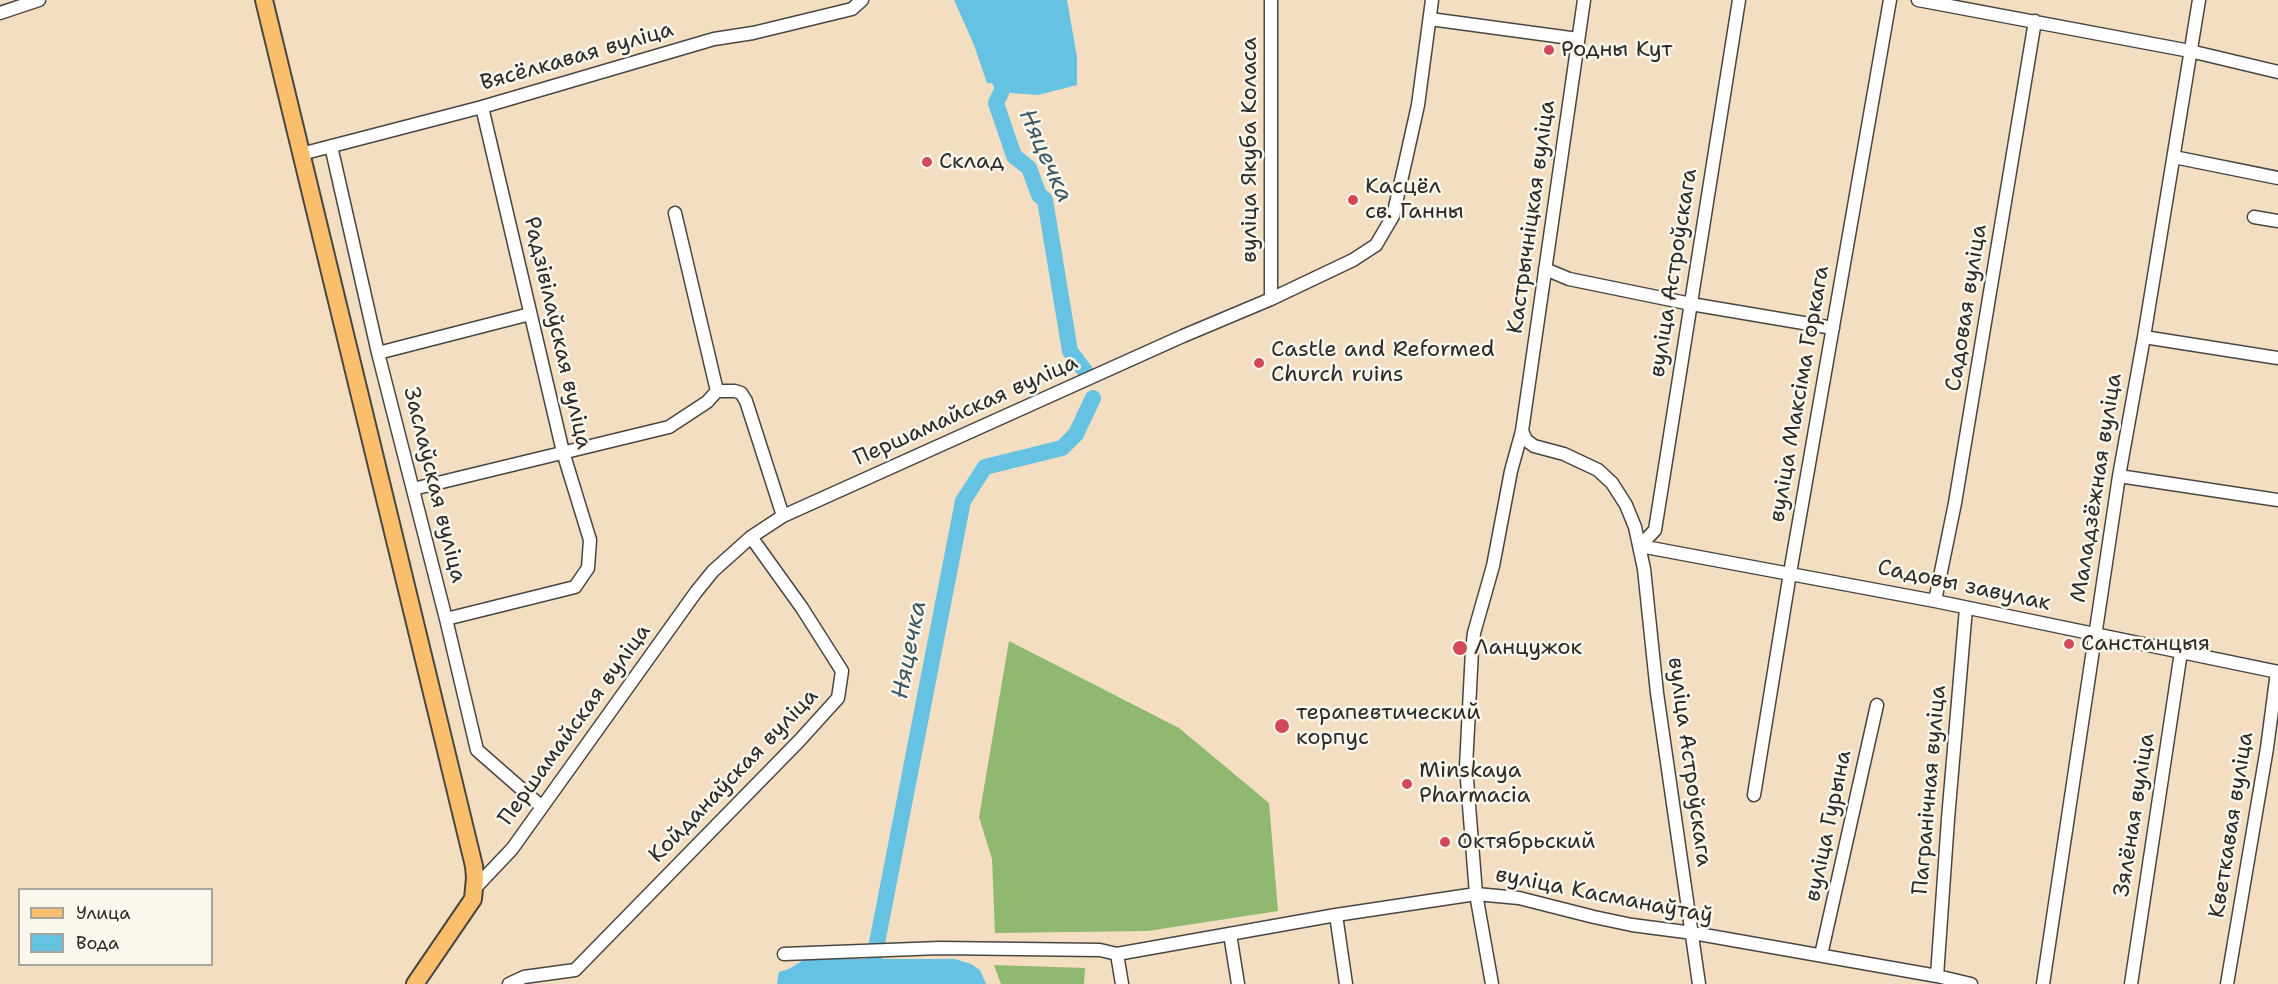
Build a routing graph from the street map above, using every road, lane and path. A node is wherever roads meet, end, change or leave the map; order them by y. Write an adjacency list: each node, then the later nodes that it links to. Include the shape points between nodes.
1 (39, 0): 11 (street)
2 (264, 0): 19 (main road)
3 (862, 0): 17 (street, Вясёлкавая вуліца, via 852,9 714,39)
4 (1271, 0): 26 (street, вуліца Якуба Коласа)
5 (1432, 0): 12 (street, Першамайская вуліца)
6 (1584, 0): 14 (street, Кастрычніцкая вуліца)
7 (1739, 0): 27 (street, вуліца Астроўскага)
8 (1890, 0): 29 (street, вуліца Максіма Горкага)
9 (1918, 0): 13 (street)
10 (2199, 0): 15 (street, Маладзёжная вуліца)
11 (0, 13)
12 (1430, 19): 14 (street); 26 (street, Першамайская вуліца, via 1418,105 1393,216 1386,230 1377,245 1353,260)
13 (2035, 21): 15 (street); 43 (street, Садовая вуліца)
14 (1578, 39): 25 (street, Кастрычніцкая вуліца)
15 (2190, 51): 16 (street); 20 (street, Маладзёжная вуліца)
16 (2278, 72)
17 (482, 107): 18 (street, Вясёлкавая вуліца); 28 (street, Радзівілаўская вуліца)
18 (331, 146): 19 (street, Вясёлкавая вуліца); 31 (street, Заслаўская вуліца)
19 (301, 154): 52 (main road, via 469,842)
20 (2174, 158): 21 (street); 30 (street, Маладзёжная вуліца)
21 (2278, 178)
22 (675, 213): 33 (street)
23 (2254, 217): 24 (street)
24 (2278, 221)
25 (1545, 269): 27 (street, via 1569,279); 34 (street, Кастрычніцкая вуліца)
26 (1270, 300): 39 (street, Першамайская вуліца)
27 (1691, 304): 29 (street); 41 (street, вуліца Астроўскага, via 1655,530)
28 (530, 314): 31 (street); 35 (street, Радзівілаўская вуліца)
29 (1833, 328): 42 (street, вуліца Максіма Горкага)
30 (2144, 337): 32 (street); 36 (street, Маладзёжная вуліца)
31 (378, 353): 37 (street, Заслаўская вуліца)
32 (2278, 358)
33 (717, 391): 35 (street, via 669,427); 39 (street, via 741,393 746,401)
34 (1522, 431): 41 (street, вуліца Астроўскага, via 1534,446 1585,463 1612,483 1626,505); 53 (street, Кастрычніцкая вуліца, via 1472,650 1466,767)
35 (563, 452): 37 (street); 45 (street, Радзівілаўская вуліца, via 590,540 588,568 575,587)
36 (2119, 476): 38 (street); 46 (street, Маладзёжная вуліца)
37 (413, 489): 45 (street, Заслаўская вуліца)
38 (2278, 500)
39 (783, 516): 40 (street, Першамайская вуліца)
40 (751, 537): 51 (street, Першамайская вуліца, via 696,592); 62 (street, Койданаўская вуліца, via 842,670 838,698 575,970 524,977)
41 (1640, 546): 42 (street, Садовы завулак); 55 (street, вуліца Астроўскага, via 1657,693)
42 (1790, 573): 43 (street, Садовы завулак); 50 (street, вуліца Максіма Горкага)
43 (1935, 601): 44 (street, Садовы завулак)
44 (1966, 608): 46 (street, Садовы завулак); 60 (street, Пагранічная вуліца)
45 (446, 619): 51 (street, Заслаўская вуліца, via 477,750)
46 (2095, 635): 47 (street, Садовы завулак); 69 (street, Маладзёжная вуліца)
47 (2181, 652): 48 (street, Садовы завулак); 70 (street, Зялёная вуліца)
48 (2277, 672): 71 (street, Кветкавая вуліца)
49 (1876, 705): 59 (street, вуліца Гурына)
50 (1754, 795)
51 (542, 807): 52 (street, Першамайская вуліца, via 512,849)
52 (475, 888): 61 (main road, via 464,913)
53 (1476, 894): 54 (street, вуліца Касманаўтаў); 55 (street, вуліца Касманаўтаў, via 1519,898 1603,920); 66 (street, Кастрычніцкая вуліца)
54 (1336, 915): 56 (street, вуліца Касманаўтаў); 65 (street)
55 (1693, 933): 59 (street, вуліца Касманаўтаў); 67 (street, вуліца Астроўскага)
56 (1230, 934): 58 (street, вуліца Касманаўтаў); 64 (street)
57 (784, 954): 58 (street, вуліца Касманаўтаў, via 885,949 1100,950)
58 (1117, 954): 63 (street)
59 (1821, 955): 60 (street, вуліца Касманаўтаў)
60 (1937, 976): 68 (street, вуліца Касманаўтаў)
61 (415, 984)
62 (509, 984)
63 (1122, 984)
64 (1238, 984)
65 (1346, 984)
66 (1492, 984)
67 (1699, 984)
68 (1971, 984)
69 (2043, 984)
70 (2131, 984)
71 (2227, 984)

